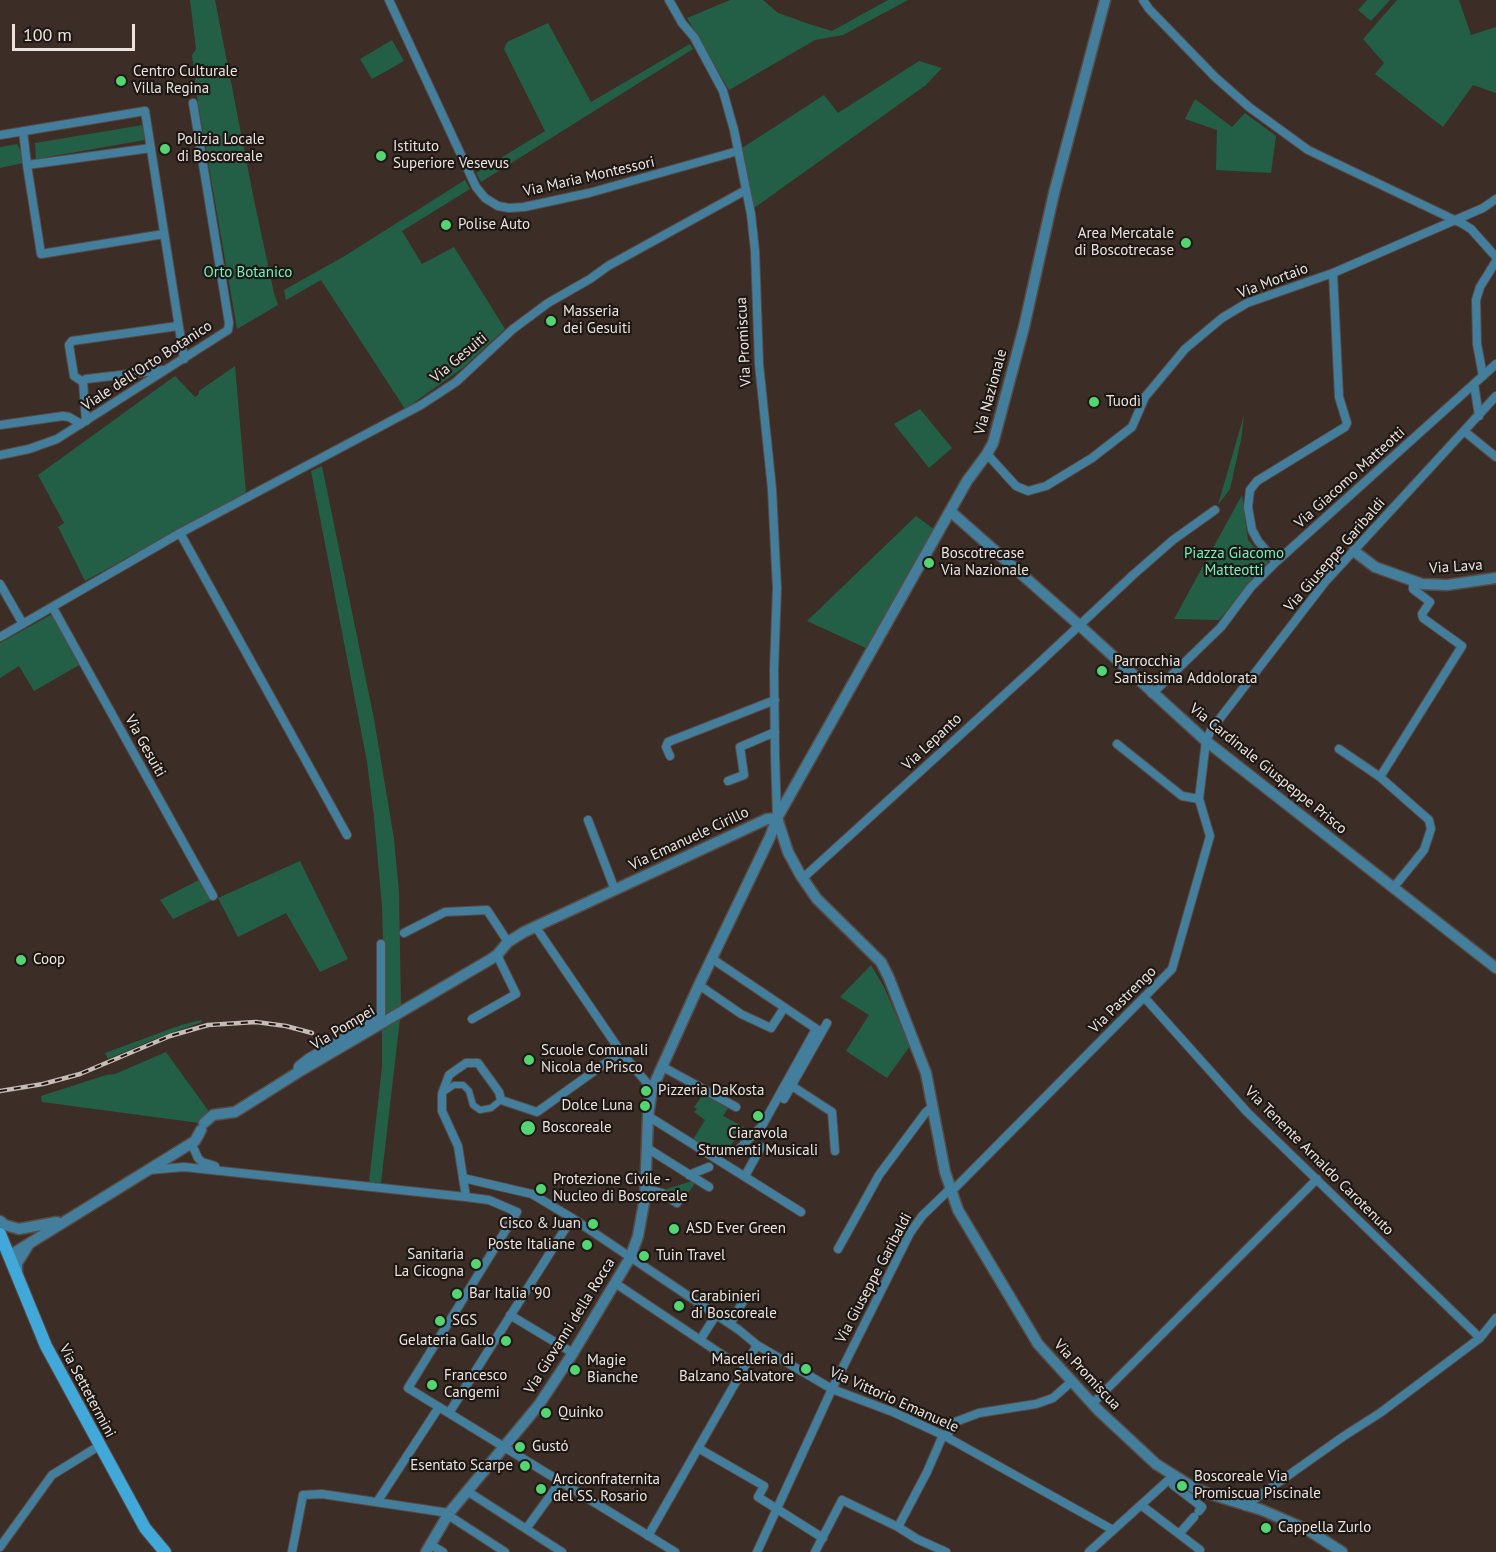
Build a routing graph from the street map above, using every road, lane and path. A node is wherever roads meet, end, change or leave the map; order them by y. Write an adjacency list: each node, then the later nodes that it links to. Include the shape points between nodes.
1 (389, 0): 9 (street, Via Maria Montessori, via 476,187 498,206 524,207 589,193)
2 (669, 0): 9 (street, Via Promiscua, via 723,91)
3 (1105, 0): 29 (street, Via Nazionale, via 1054,193 1024,327)
4 (1143, 0): 13 (street, via 1215,77 1285,134 1308,150)
5 (193, 103): 18 (street, Viale dell'Orto Botanico, via 229,322 228,330)
6 (23, 131): 7 (street); 8 (street, Viale dell'Orto Botanico, via 145,111); 10 (street)
7 (0, 135)
8 (151, 148): 10 (street); 14 (street, Viale dell'Orto Botanico)
9 (738, 151): 11 (street, Via Promiscua)
10 (27, 165): 14 (street, via 41,254)
11 (746, 190): 34 (street, Via Gesuiti, via 548,303 513,328 456,382 421,405); 45 (street, Via Promiscua, via 755,251 759,364 772,489 777,588)
12 (1496, 199): 13 (street, Via Mortaio)
13 (1454, 219): 15 (street, via 1471,229); 16 (street, Via Mortaio)
14 (164, 234): 17 (street, Viale dell'Orto Botanico)
15 (1496, 259): 21 (street, via 1476,300 1477,344)
16 (1333, 273): 29 (street, Via Mortaio, via 1247,303 1222,318 1178,357 1145,397 1132,427 1046,486 1028,491 1016,486); 36 (street, via 1339,397 1347,423 1257,481 1250,490 1252,530)
17 (178, 326): 18 (street, Viale dell'Orto Botanico); 22 (street, via 72,341 69,345 74,376)
18 (184, 359): 20 (street, Viale dell'Orto Botanico)
19 (1496, 364): 21 (street, Via Giacomo Matteotti)
20 (167, 369): 22 (street); 26 (street, Viale dell'Orto Botanico)
21 (1483, 376): 23 (street, Via Giacomo Matteotti)
22 (83, 382): 26 (street)
23 (1474, 384): 25 (street); 36 (street, Via Giacomo Matteotti)
24 (1496, 396): 25 (street, Via Giuseppe Garibaldi)
25 (1479, 416): 28 (street, Via Giuseppe Garibaldi)
26 (84, 422): 27 (street, via 63,416); 30 (street, Viale dell'Orto Botanico, via 57,439)
27 (0, 425)
28 (1464, 431): 31 (street); 35 (street, Via Giuseppe Garibaldi)
29 (987, 454): 33 (street, Via Nazionale)
30 (0, 455)
31 (1496, 457)
32 (1215, 510): 42 (street, Via Lepanto, via 1173,540)
33 (950, 511): 42 (street, Via Cardinale Giuspeppe Prisco); 54 (street, Via Nazionale)
34 (180, 533): 40 (street, Via Gesuiti); 56 (street)
35 (1354, 551): 38 (street, Via Lava, via 1375,567); 47 (street, Via Giuseppe Garibaldi, via 1325,582)
36 (1276, 562): 44 (street, Via Giacomo Matteotti, via 1221,627)
37 (1496, 578): 38 (street, Via Lava, via 1447,585)
38 (1413, 581): 51 (street, via 1413,589 1430,602 1423,618 1462,646)
39 (0, 584): 41 (street)
40 (53, 608): 41 (street, Via Gesuiti); 60 (street, Via Gesuiti)
41 (23, 624): 43 (street, Via Gesuiti)
42 (1079, 625): 44 (street, Via Cardinale Giuspeppe Prisco); 57 (street, Via Lepanto)
43 (0, 637)
44 (1152, 694): 47 (street, Via Cardinale Giuspeppe Prisco)
45 (775, 700): 46 (street, Via Promiscua); 50 (street, via 668,742)
46 (775, 732): 52 (street, via 740,747 744,775); 54 (street, Via Promiscua)
47 (1206, 741): 53 (street, Via Pastrengo); 58 (street, Via Cardinale Giuspeppe Prisco)
48 (1117, 744): 53 (street, via 1182,796)
49 (1339, 748): 51 (street)
50 (670, 756)
51 (1380, 777): 58 (street, via 1429,820 1431,829 1424,850)
52 (728, 781)
53 (1198, 799): 70 (street, Via Pastrengo, via 1210,836 1172,969)
54 (777, 818): 57 (street, Via Promiscua, via 788,852); 59 (street, Via Emanuele Cirillo, via 767,819); 67 (street, Via Giovanni della Rocca)
55 (588, 820): 59 (street, Via Emanuele Cirillo)
56 (347, 835)
57 (803, 878): 83 (street, Via Promiscua, via 823,905 881,962 926,1073)
58 (1393, 888): 68 (street, Via Cardinale Giuspeppe Prisco)
59 (615, 890): 61 (street, Via Emanuele Cirillo)
60 (213, 896)
61 (535, 926): 62 (street, Via Emanuele Cirillo); 75 (street)
62 (524, 932): 64 (street, Via Pompei)
63 (404, 933): 64 (street, via 445,912 487,910)
64 (508, 942): 66 (street, Via Pompei)
65 (381, 944): 77 (street, via 381,1016 308,1058 298,1066)
66 (497, 955): 72 (street, via 516,994); 77 (street, Via Pompei)
67 (711, 958): 69 (street, Via Giovanni della Rocca); 71 (street)
68 (1496, 968)
69 (699, 985): 71 (street, via 741,1014 771,1028); 76 (street, Via Giovanni della Rocca)
70 (1144, 997): 99 (street, Via Tenente Arnaldo Carotenuto, via 1248,1112); 102 (street, Via Pastrengo)
71 (784, 1008): 74 (street)
72 (472, 1019)
73 (827, 1023): 74 (street)
74 (818, 1031): 78 (street); 91 (street, via 762,1126)
75 (621, 1052): 79 (street); 81 (street, via 537,1112)
76 (663, 1067): 79 (street, Via Giovanni della Rocca); 82 (street)
77 (297, 1073): 86 (street, Via Pompei, via 234,1112 213,1116)
78 (792, 1086): 84 (street); 90 (street, via 832,1112)
79 (652, 1089): 85 (street, Via Giovanni della Rocca)
80 (442, 1094): 81 (street, via 450,1086 463,1085 473,1104 483,1110); 81 (street, via 449,1075 466,1063 478,1063); 98 (street, via 442,1111 462,1160)
81 (501, 1100)
82 (736, 1107)
83 (932, 1107): 102 (street, Via Promiscua); 111 (street, via 879,1175)
84 (778, 1110)
85 (648, 1116): 88 (street, Via Giovanni della Rocca); 97 (street)
86 (194, 1144): 89 (street); 92 (street, via 188,1164); 95 (street, via 198,1158 207,1165)
87 (761, 1147): 97 (street)
88 (647, 1148): 96 (street); 101 (street, Via Giovanni della Rocca)
89 (177, 1151): 92 (street); 94 (street)
90 (835, 1151)
91 (736, 1152)
92 (181, 1167): 94 (street); 95 (street)
93 (709, 1167): 96 (street)
94 (149, 1170): 107 (street)
95 (245, 1175): 103 (street)
96 (689, 1175): 100 (street)
97 (745, 1176): 105 (street)
98 (462, 1178): 103 (street); 106 (street, Via Vittorio Emanuele, via 532,1194)
99 (1317, 1179): 121 (street, Via Tenente Arnaldo Carotenuto); 128 (street)
100 (710, 1187)
101 (646, 1190): 104 (street, via 662,1193); 113 (street, Via Giovanni della Rocca)
102 (951, 1190): 126 (street, Via Promiscua, via 975,1241 1038,1344); 127 (street, Via Giuseppe Garibaldi, via 922,1216 910,1233)
103 (466, 1197): 129 (street, via 489,1200 517,1212 408,1388)
104 (677, 1203)
105 (801, 1212)
106 (572, 1218): 113 (street, Via Vittorio Emanuele); 117 (street)
107 (66, 1220): 108 (street, via 19,1229); 110 (street)
108 (0, 1221)
109 (0, 1234): 112 (main road, Via Settetermini)
110 (31, 1241): 112 (street); 114 (street, via 17,1263)
111 (838, 1249)
112 (9, 1256): 114 (main road, Via Settetermini)
113 (630, 1258): 115 (street, Via Giovanni della Rocca); 118 (street, Via Vittorio Emanuele)
114 (17, 1275): 132 (main road, Via Settetermini, via 45,1346)
115 (615, 1283): 122 (street); 124 (street, Via Giovanni della Rocca)
116 (744, 1300): 120 (street)
117 (510, 1315): 124 (street); 130 (street)
118 (716, 1315): 120 (street, Via Vittorio Emanuele); 122 (street)
119 (1496, 1318): 121 (street)
120 (730, 1324): 123 (street, Via Vittorio Emanuele)
121 (1480, 1338): 140 (street)
122 (700, 1340): 125 (street)
123 (757, 1345): 127 (street, Via Vittorio Emanuele); 134 (street)
124 (573, 1353): 133 (street, Via Giovanni della Rocca, via 538,1406)
125 (727, 1358)
126 (1071, 1382): 128 (street, Via Promiscua); 131 (street, via 1053,1398 1036,1404 979,1413 955,1422)
127 (832, 1389): 131 (street, Via Vittorio Emanuele); 141 (street, Via Giuseppe Garibaldi)
128 (1092, 1404): 135 (street, Via Promiscua, via 1156,1464)
129 (439, 1407): 130 (street); 138 (street)
130 (449, 1413): 133 (street)
131 (945, 1436): 143 (street); 145 (street, Via Vittorio Emanuele)
132 (99, 1446): 149 (street, via 52,1475); 151 (main road, Via Settetermini, via 145,1528)
133 (503, 1447): 136 (street); 137 (street, Via Giovanni della Rocca)
134 (698, 1448): 141 (street, via 764,1486 758,1497); 147 (street)
135 (1174, 1475): 139 (street); 140 (street, Via Promiscua, via 1210,1494); 146 (street, via 1173,1485 1202,1507)
136 (560, 1482): 144 (street); 147 (street)
137 (467, 1491): 142 (street, Via Giovanni della Rocca); 144 (street)
138 (377, 1502): 142 (street); 152 (street, via 303,1495)
139 (1141, 1505): 145 (street); 146 (street)
140 (1245, 1506): 162 (street, Via Promiscua, via 1308,1530)
141 (778, 1509): 148 (street); 157 (street, Via Giuseppe Garibaldi)
142 (448, 1514): 150 (street, Via Giovanni della Rocca); 154 (street)
143 (898, 1527): 148 (street, via 842,1500); 159 (street)
144 (526, 1529): 155 (street)
145 (1113, 1530): 160 (street)
146 (1179, 1534): 161 (street)
147 (648, 1536): 156 (street)
148 (823, 1538): 158 (street)
149 (0, 1547)
150 (429, 1548): 153 (street)
151 (165, 1552)
152 (292, 1552)
153 (443, 1552)
154 (505, 1552)
155 (562, 1552)
156 (675, 1552)
157 (757, 1552)
158 (815, 1552)
159 (946, 1552)
160 (1089, 1552)
161 (1199, 1552)
162 (1342, 1552)

